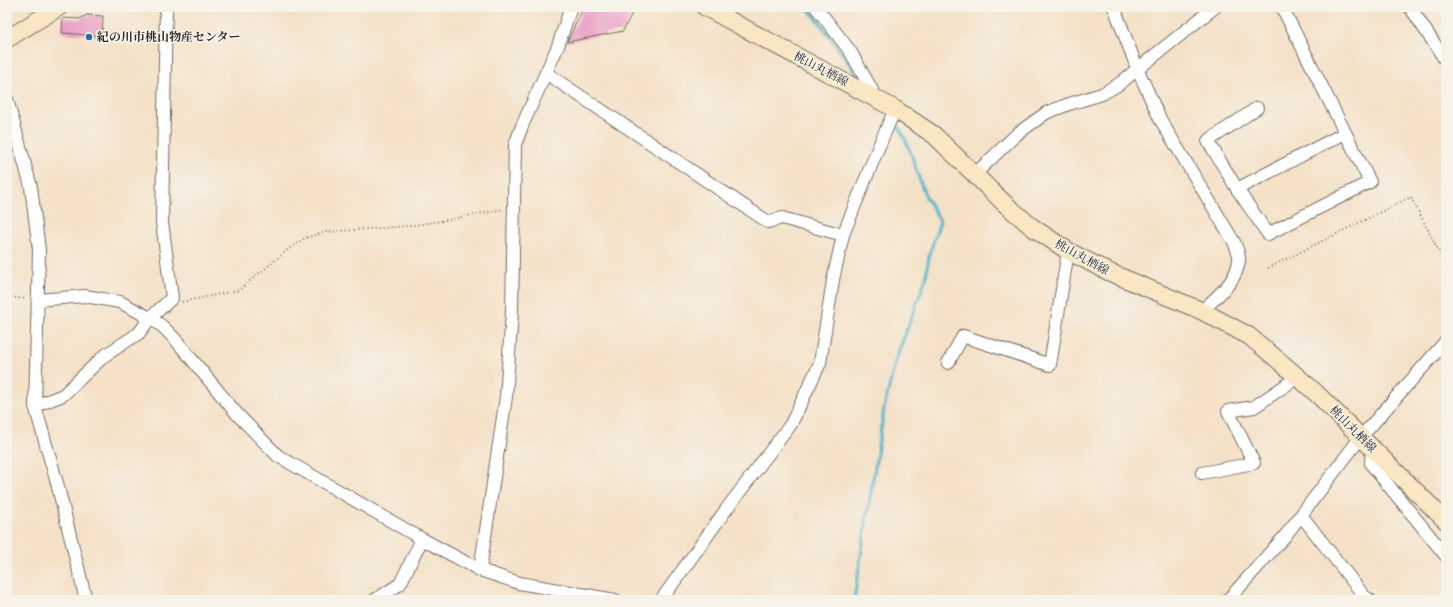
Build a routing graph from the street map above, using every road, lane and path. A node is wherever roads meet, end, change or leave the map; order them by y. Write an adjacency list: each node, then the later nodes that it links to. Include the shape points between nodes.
1 (59, 7): 10 (main road)
2 (166, 7): 27 (street, via 162,222)
3 (571, 7): 13 (street)
4 (705, 7): 15 (main road, 桃山丸栖線)
5 (816, 7): 15 (street, via 850,50)
6 (1114, 7): 12 (street)
7 (1215, 7): 12 (street)
8 (1282, 7): 18 (street)
9 (1410, 7): 11 (street)
10 (7, 39)
11 (1446, 61)
12 (1137, 68): 19 (street, via 1119,84 1102,94 1046,113 1017,134); 29 (street, via 1160,119 1234,242 1240,259 1235,277)
13 (546, 72): 21 (street, via 515,144); 22 (street, via 768,222 782,218)
14 (7, 99): 28 (street, via 31,187 39,250)
15 (878, 100): 17 (main road, 桃山丸栖線)
16 (1257, 108): 20 (street, via 1208,141)
17 (895, 109): 19 (main road, 桃山丸栖線, via 934,135); 22 (street)
18 (1345, 133): 20 (street); 20 (street, via 1370,182 1268,234)
19 (975, 174): 23 (main road, 桃山丸栖線, via 1032,227)
20 (1237, 189)
21 (514, 207): 27 (path, via 408,226 326,232 305,238 290,248 239,290 180,302); 41 (street, via 512,312 506,397)
22 (843, 235): 45 (street, via 820,363 791,424)
23 (1068, 251): 29 (main road, 桃山丸栖線, via 1109,272); 32 (street, via 1050,365 963,336)
24 (1446, 265): 25 (path, via 1411,197)
25 (1268, 268)
26 (7, 297): 28 (path)
27 (172, 298): 30 (street)
28 (38, 300): 30 (street, via 85,296 120,302); 34 (street)
29 (1202, 311): 33 (main road, 桃山丸栖線, via 1249,336)
30 (150, 318): 34 (street, via 138,333 104,356 64,394); 39 (street, via 175,339 237,414 278,456)
31 (1446, 341): 35 (street)
32 (948, 363)
33 (1298, 377): 35 (main road, 桃山丸栖線); 36 (street, via 1254,407 1228,411 1254,463)
34 (36, 406): 42 (street)
35 (1366, 443): 37 (street); 38 (main road, 桃山丸栖線); 40 (street, via 1371,464)
36 (1202, 472)
37 (1301, 515): 46 (street); 47 (street, via 1364,596)
38 (1446, 521)
39 (422, 539): 41 (street); 43 (street, via 400,584)
40 (1446, 556)
41 (480, 570): 44 (street, via 519,583)
42 (86, 600)
43 (375, 600)
44 (615, 600)
45 (661, 600)
46 (1228, 600)
47 (1370, 600)

